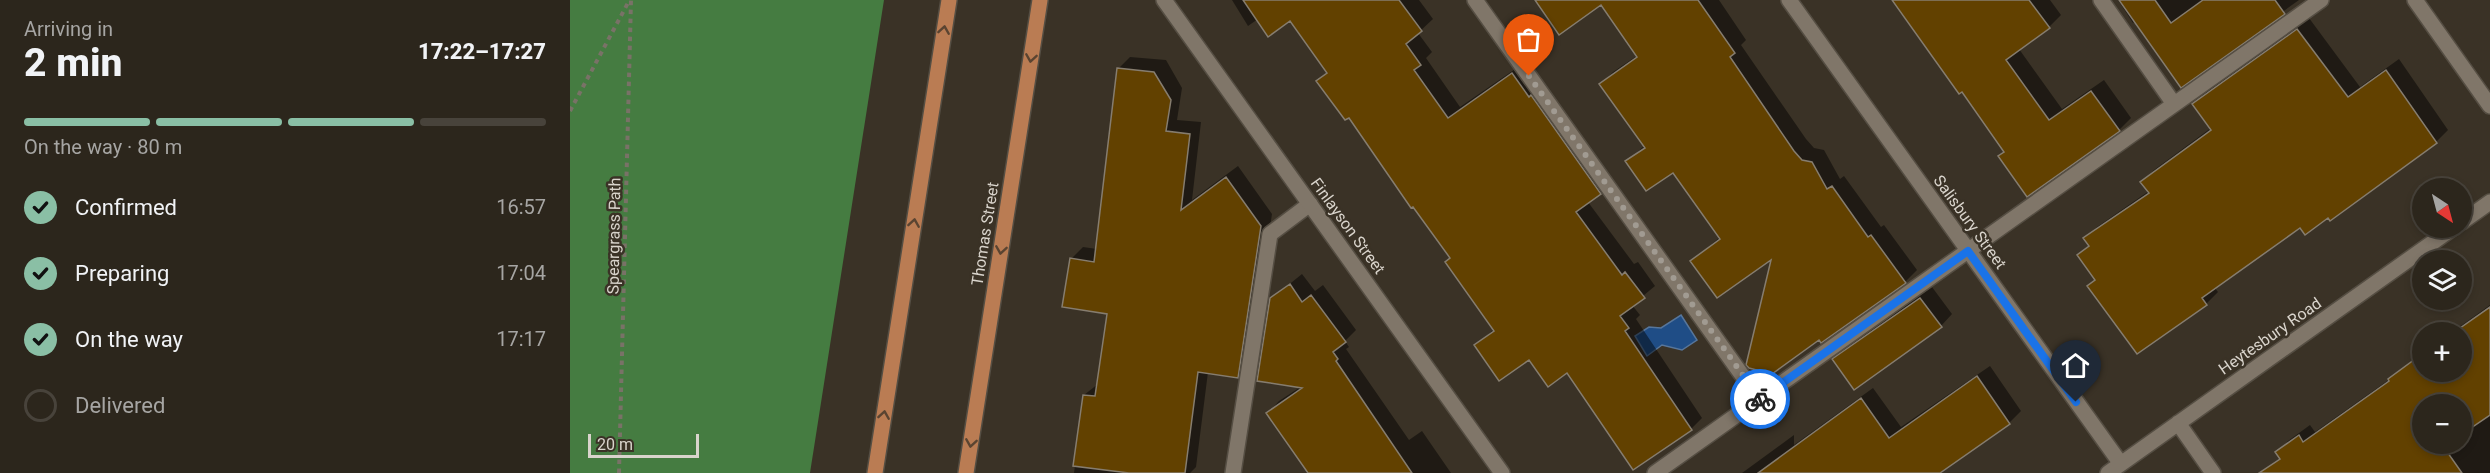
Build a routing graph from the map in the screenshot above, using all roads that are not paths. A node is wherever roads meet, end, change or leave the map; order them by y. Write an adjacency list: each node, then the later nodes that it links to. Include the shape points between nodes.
1 (949, 0): 19 (main road, one-way to 1)
2 (1040, 0): 20 (main road, Thomas Street, one-way to 20)
3 (1164, 0): 12 (street, Finlayson Street)
4 (1475, 0): 16 (street)
5 (1789, 0): 15 (street, Salisbury Street)
6 (2101, 0): 9 (street)
7 (2321, 0): 9 (street)
8 (2415, 0): 10 (street)
9 (2174, 104): 15 (street)
10 (2490, 106)
11 (2490, 202): 13 (street)
12 (1310, 204): 21 (street, via 1270,234); 22 (street, Finlayson Street)
13 (2472, 215)
14 (2439, 238): 17 (street, Heytesbury Road)
15 (1968, 251): 16 (street); 18 (street, Salisbury Street)
16 (1759, 399): 23 (street)
17 (2178, 423): 18 (street, Heytesbury Road); 24 (street)
18 (2115, 469)
19 (875, 473)
20 (966, 473)
21 (1233, 473)
22 (1502, 473)
23 (1655, 473)
24 (2213, 473)

